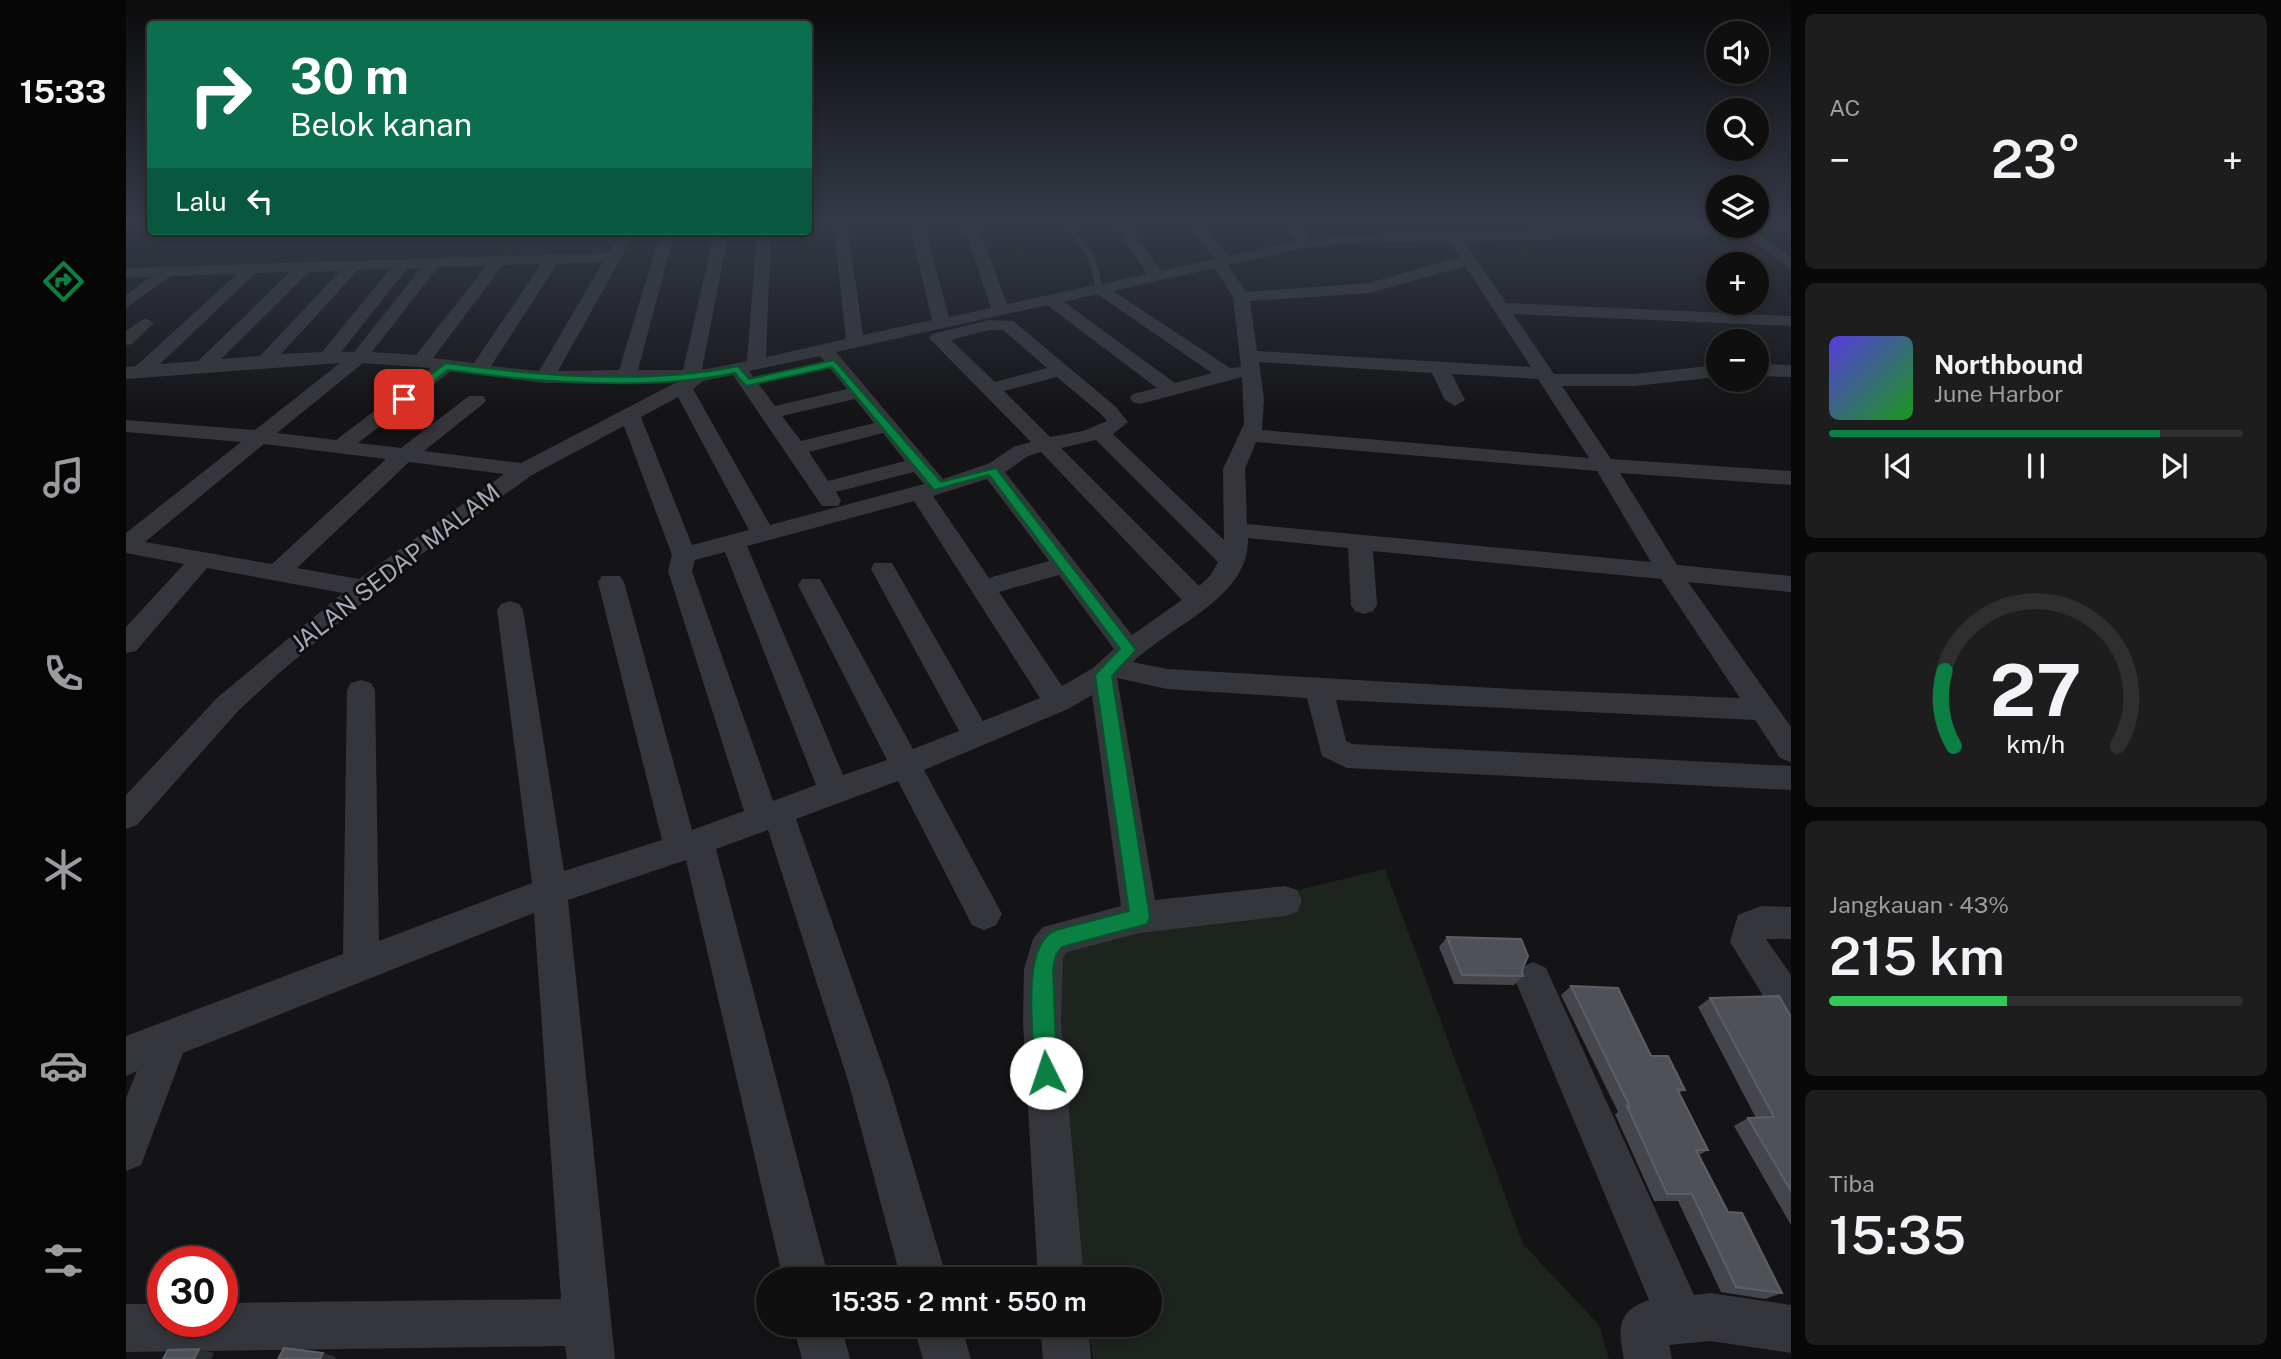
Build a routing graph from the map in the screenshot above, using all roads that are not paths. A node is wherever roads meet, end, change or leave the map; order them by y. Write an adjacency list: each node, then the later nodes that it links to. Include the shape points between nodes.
1 (149, 285): 26 (street)
2 (190, 285): 23 (street)
3 (233, 285): 48 (street)
4 (286, 285): 41 (street)
5 (335, 285): 38 (street)
6 (385, 285): 36 (street)
7 (415, 285): 35 (street)
8 (479, 285): 37 (street)
9 (535, 285): 44 (street)
10 (599, 285): 50 (street)
11 (652, 285): 52 (street)
12 (711, 285): 53 (street)
13 (757, 285): 46 (street)
14 (848, 285): 33 (street)
15 (940, 285): 31 (street)
16 (992, 285): 28 (street)
17 (1099, 285): 22 (lane)
18 (1119, 285): 22 (street)
19 (1235, 285): 24 (street)
20 (1379, 285): 24 (street)
21 (1485, 285): 27 (street)
22 (1100, 289): 25 (street); 40 (street)
23 (184, 291)
24 (1241, 297): 40 (street)
25 (1052, 301): 28 (street); 55 (street)
26 (126, 303)
27 (1500, 308): 29 (street); 51 (street)
28 (1001, 312): 31 (street)
29 (1791, 321)
30 (145, 323): 32 (street)
31 (955, 325): 33 (street); 43 (street, via 1007,325); 54 (street, via 938,340)
32 (126, 340)
33 (855, 343): 34 (street)
34 (829, 356): 46 (street); 56 (street)
35 (359, 357): 36 (street); 37 (street); 66 (street)
36 (325, 360): 38 (street)
37 (421, 361): 39 (street)
38 (263, 363): 41 (street)
39 (446, 366): 44 (street); 68 (street)
40 (1243, 367): 42 (street); 55 (street); 65 (street, via 1254,424)
41 (201, 368): 48 (street)
42 (1440, 369): 51 (street); 59 (street)
43 (1060, 370): 54 (street); 64 (street, via 1116,417 1114,426)
44 (478, 371): 50 (street)
45 (1769, 371): 49 (street)
46 (747, 372): 53 (street); 60 (street)
47 (1706, 372): 51 (street, via 1634,380)
48 (134, 373)
49 (1788, 373)
50 (545, 377): 52 (street)
51 (1547, 377): 72 (street)
52 (626, 378): 53 (street)
53 (693, 379): 61 (street, JALAN SEDAP MALAM); 78 (street)
54 (991, 389): 67 (street)
55 (1172, 390): 57 (street)
56 (859, 392): 60 (street); 63 (street)
57 (1140, 398)
58 (476, 400): 70 (street)
59 (1455, 400)
60 (769, 413): 69 (street)
61 (629, 414): 73 (street, JALAN SEDAP MALAM); 82 (street)
62 (126, 426): 66 (street)
63 (887, 426): 69 (street); 71 (street)
64 (1098, 432): 67 (street); 84 (street)
65 (1249, 435): 72 (street); 77 (street, via 1234,469)
66 (260, 437): 68 (street); 81 (street)
67 (1048, 445): 74 (street, via 1024,450); 94 (street)
68 (340, 447): 70 (street)
69 (796, 449): 71 (street, via 827,495)
70 (405, 455): 73 (street); 87 (street)
71 (918, 464): 76 (street)
72 (1604, 466): 75 (street); 88 (street)
73 (524, 470): 92 (street, JALAN SEDAP MALAM, via 468,506)
74 (992, 470): 76 (street); 85 (street)
75 (1791, 478)
76 (929, 490): 78 (street); 93 (street)
77 (1237, 530): 80 (street); 84 (street)
78 (763, 534): 79 (street)
79 (733, 542): 82 (street); 107 (street)
80 (1360, 542): 88 (street); 95 (street)
81 (129, 550): 83 (street)
82 (684, 555): 108 (street, via 680,571)
83 (201, 560): 87 (street); 97 (street)
84 (1232, 562): 94 (street)
85 (1064, 565): 93 (street); 98 (street)
86 (883, 569): 103 (street)
87 (277, 573): 92 (street)
88 (1670, 574): 90 (street); 102 (street)
89 (611, 582): 110 (street)
90 (1791, 584)
91 (811, 585): 105 (street)
92 (363, 588): 109 (street, JALAN SEDAP MALAM, via 228,704)
93 (985, 589): 101 (street)
94 (1198, 601): 98 (street)
95 (1364, 605)
96 (510, 610): 111 (street)
97 (126, 644)
98 (1115, 664): 99 (street, via 1167,679); 101 (street); 114 (street)
99 (1319, 688): 102 (street); 106 (street, via 1333,748 1347,756)
100 (361, 690): 116 (street)
101 (1058, 702): 103 (street)
102 (1765, 710): 104 (street)
103 (976, 734): 105 (street)
104 (1791, 750)
105 (904, 766): 107 (street); 113 (street)
106 (1791, 778)
107 (834, 790): 108 (street)
108 (770, 814): 110 (street); 123 (street, via 869,1084)
109 (126, 815)
110 (689, 845): 111 (street); 122 (street)
111 (550, 891): 116 (street); 131 (street)
112 (1285, 901): 114 (street)
113 (984, 914)
114 (1140, 917): 124 (street, via 1056,939 1046,951 1042,1022)
115 (1791, 923): 118 (street, via 1751,926 1748,942)
116 (361, 964): 119 (street)
117 (1533, 980): 125 (street)
118 (1791, 1007)
119 (169, 1039): 120 (street); 121 (street)
120 (126, 1056)
121 (126, 1150)
122 (803, 1267)
123 (921, 1267)
124 (1060, 1267)
125 (1681, 1321): 127 (street, via 1710,1317); 135 (street, via 1647,1325 1642,1332)
126 (126, 1328): 131 (street)
127 (1791, 1329)
128 (820, 1337): 132 (street)
129 (941, 1337): 133 (street)
130 (1065, 1337): 134 (street)
131 (588, 1340)
132 (826, 1359)
133 (947, 1359)
134 (1066, 1359)
135 (1648, 1359)

